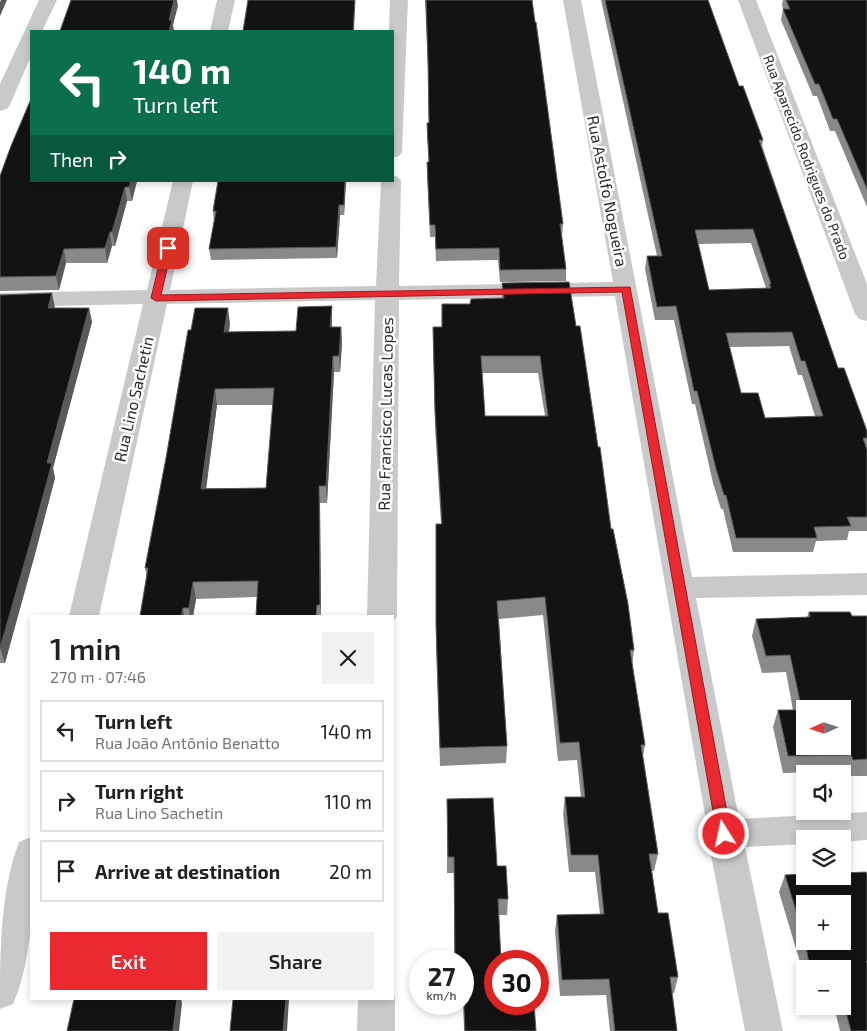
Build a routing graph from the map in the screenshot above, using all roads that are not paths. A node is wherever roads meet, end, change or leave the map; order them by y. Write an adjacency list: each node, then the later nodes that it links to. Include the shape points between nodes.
1 (48, 0): 6 (street)
2 (226, 0): 7 (street)
3 (399, 0): 10 (street)
4 (572, 0): 13 (street, Rua Astolfo Nogueira)
5 (747, 0): 17 (street, Rua Aparecido Rodrigues do Prado)
6 (33, 30)
7 (219, 30)
8 (30, 38): 9 (street)
9 (0, 105)
10 (394, 109)
11 (183, 182): 15 (street, Rua Lino Sachetin)
12 (391, 182): 14 (street, Rua Francisco Lucas Lopes)
13 (626, 289): 14 (street); 19 (street, Rua Astolfo Nogueira)
14 (387, 294): 15 (street); 21 (street, Rua Francisco Lucas Lopes)
15 (156, 298): 16 (street); 20 (street, Rua Lino Sachetin)
16 (0, 300)
17 (867, 314)
18 (867, 584): 19 (street)
19 (681, 588): 23 (street, Rua Astolfo Nogueira)
20 (84, 615)
21 (382, 615)
22 (867, 826): 23 (street)
23 (724, 834): 28 (street, Rua Astolfo Nogueira)
24 (30, 857): 25 (street)
25 (0, 992)
26 (376, 1000): 27 (street)
27 (376, 1031)
28 (764, 1031)

